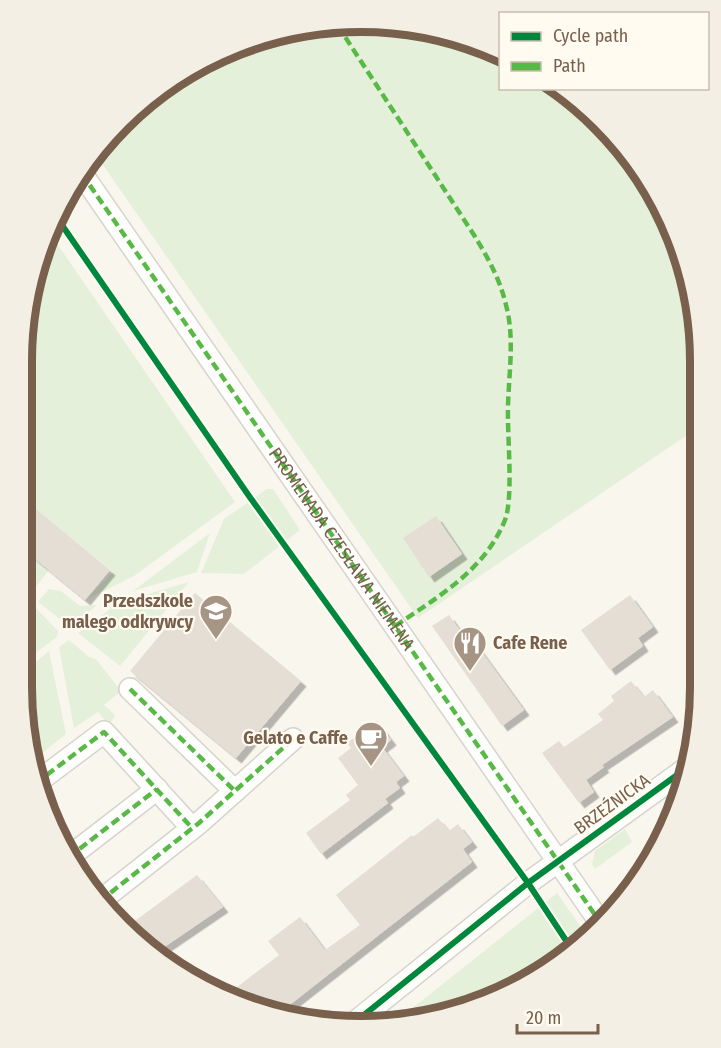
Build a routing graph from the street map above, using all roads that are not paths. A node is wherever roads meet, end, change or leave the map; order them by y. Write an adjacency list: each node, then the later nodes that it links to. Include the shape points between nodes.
1 (86, 180): 10 (street, PROMENADA CZESŁAWA NIEMENA)
2 (130, 688): 7 (street)
3 (293, 739): 7 (street)
4 (677, 775): 10 (street, BRZEŹNICKA)
5 (44, 777): 6 (street, via 104,732)
6 (157, 789): 8 (street); 9 (street)
7 (235, 790): 8 (street)
8 (192, 828): 11 (street)
9 (75, 851)
10 (558, 862): 12 (street, PROMENADA CZESŁAWA NIEMENA); 13 (street, BRZEŹNICKA)
11 (106, 896)
12 (596, 917)
13 (363, 1016)

